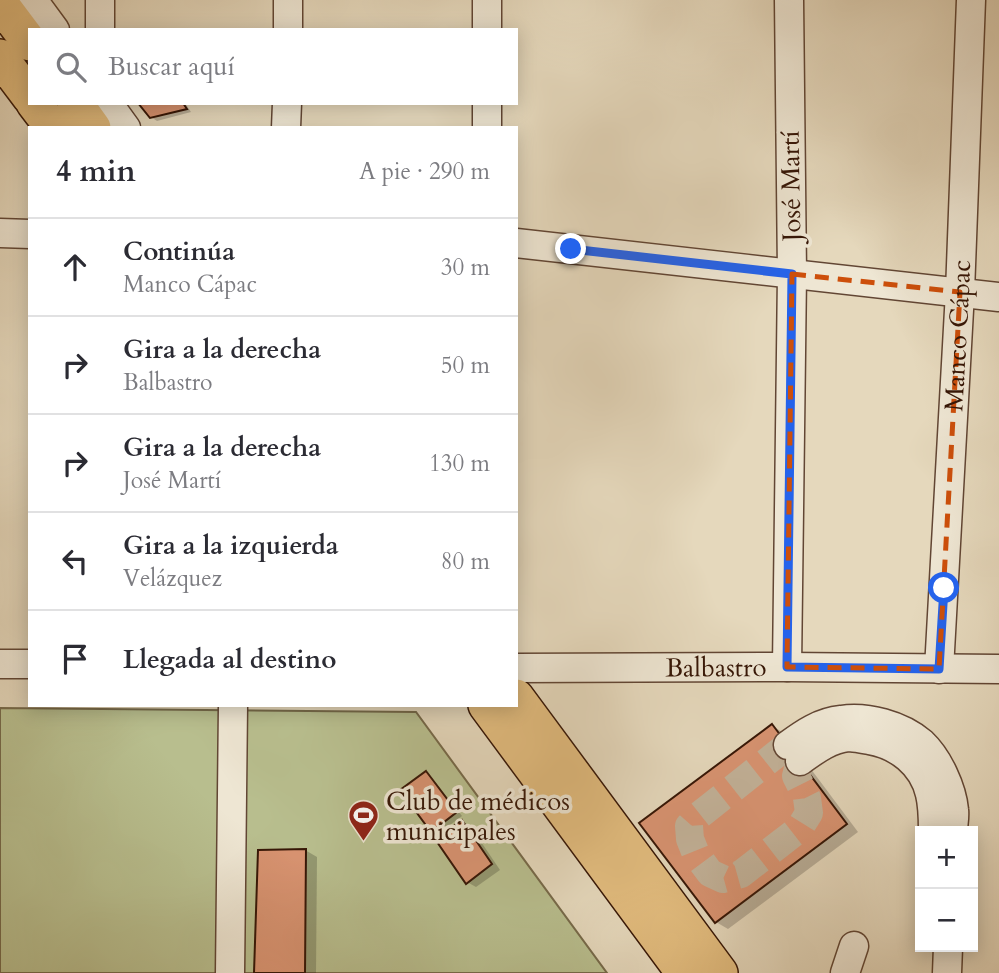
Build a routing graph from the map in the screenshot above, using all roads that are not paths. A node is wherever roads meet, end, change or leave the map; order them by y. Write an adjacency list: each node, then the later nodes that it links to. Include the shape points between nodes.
1 (33, 0): 8 (street)
2 (100, 0): 9 (street)
3 (288, 0): 10 (street)
4 (487, 0): 11 (street)
5 (789, 0): 25 (street, José Martí)
6 (971, 0): 26 (street, Manco Cápac)
7 (0, 3): 12 (main road)
8 (54, 28)
9 (100, 28)
10 (288, 28)
11 (487, 28)
12 (28, 40)
13 (0, 57): 14 (main road)
14 (28, 94)
15 (45, 105): 18 (main road)
16 (287, 105): 20 (street)
17 (487, 105): 21 (street)
18 (82, 112): 19 (street)
19 (121, 126)
20 (286, 126)
21 (487, 126)
22 (0, 233): 23 (street)
23 (28, 234)
24 (518, 243): 25 (street)
25 (792, 274): 26 (street); 30 (street, José Martí)
26 (960, 292): 27 (street); 32 (street, Manco Cápac)
27 (999, 297)
28 (0, 664): 29 (street)
29 (28, 664)
30 (787, 667): 31 (street, Balbastro); 32 (street, Balbastro)
31 (518, 668)
32 (939, 669): 33 (street, Balbastro)
33 (999, 670)
34 (518, 700): 46 (main road)
35 (233, 707): 44 (street)
36 (487, 707): 45 (main road)
37 (794, 753): 38 (street, via 848,737 884,743)
38 (929, 767): 39 (street); 40 (street, via 947,781)
39 (933, 826)
40 (953, 826)
41 (854, 946): 47 (street)
42 (932, 952): 48 (street)
43 (948, 952): 49 (street)
44 (230, 973)
45 (684, 973)
46 (720, 973)
47 (845, 973)
48 (932, 973)
49 (947, 973)

